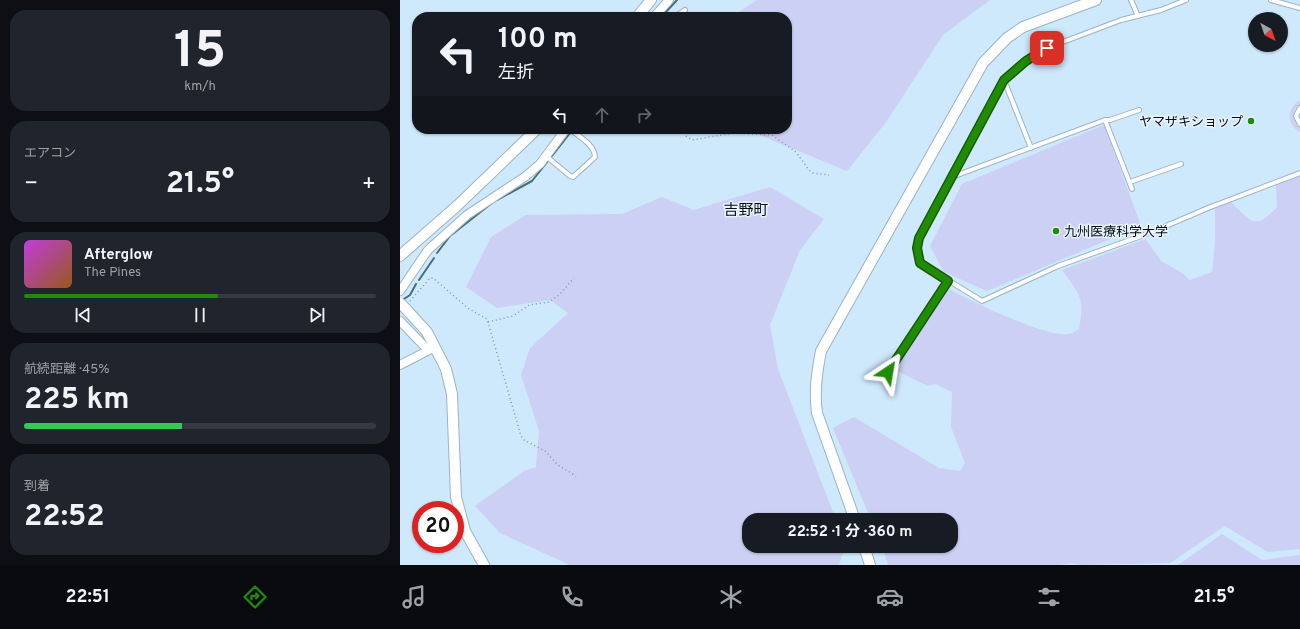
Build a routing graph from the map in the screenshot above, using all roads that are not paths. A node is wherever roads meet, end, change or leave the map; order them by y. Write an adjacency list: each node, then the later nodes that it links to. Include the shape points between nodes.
1 (652, 0): 9 (street)
2 (669, 0): 10 (street)
3 (1096, 0): 36 (street, via 1023,27 983,62 822,351 815,382 817,412)
4 (1131, 0): 12 (lane)
5 (1186, 0): 12 (lane)
6 (1271, 0): 7 (lane)
7 (1300, 8)
8 (686, 10): 11 (lane)
9 (641, 12)
10 (661, 12)
11 (683, 12)
12 (1138, 16): 13 (lane, via 1047,48 1026,61)
13 (1004, 80): 21 (lane); 25 (lane)
14 (1300, 108): 17 (lane, via 1296,116)
15 (1139, 110): 16 (lane)
16 (1105, 120): 21 (lane); 26 (lane)
17 (1300, 124)
18 (532, 134): 28 (street, via 458,206)
19 (562, 134): 22 (street)
20 (576, 134): 22 (lane, via 588,144 595,157 573,177)
21 (1030, 148): 25 (lane)
22 (546, 156): 30 (street, via 526,176 467,215 428,250)
23 (1181, 164): 26 (lane)
24 (1300, 173): 29 (lane, via 1058,266 982,301)
25 (952, 177): 29 (lane, via 919,238 917,248 920,263)
26 (1130, 182): 27 (lane)
27 (1132, 189)
28 (400, 256)
29 (948, 281): 35 (lane)
30 (400, 292)
31 (405, 305): 33 (street, via 426,332)
32 (400, 321): 33 (street)
33 (432, 348): 34 (street); 38 (street, via 446,369 452,394 456,497 465,531)
34 (400, 365)
35 (888, 372)
36 (852, 513)
37 (866, 553): 39 (street)
38 (484, 565)
39 (870, 565)

